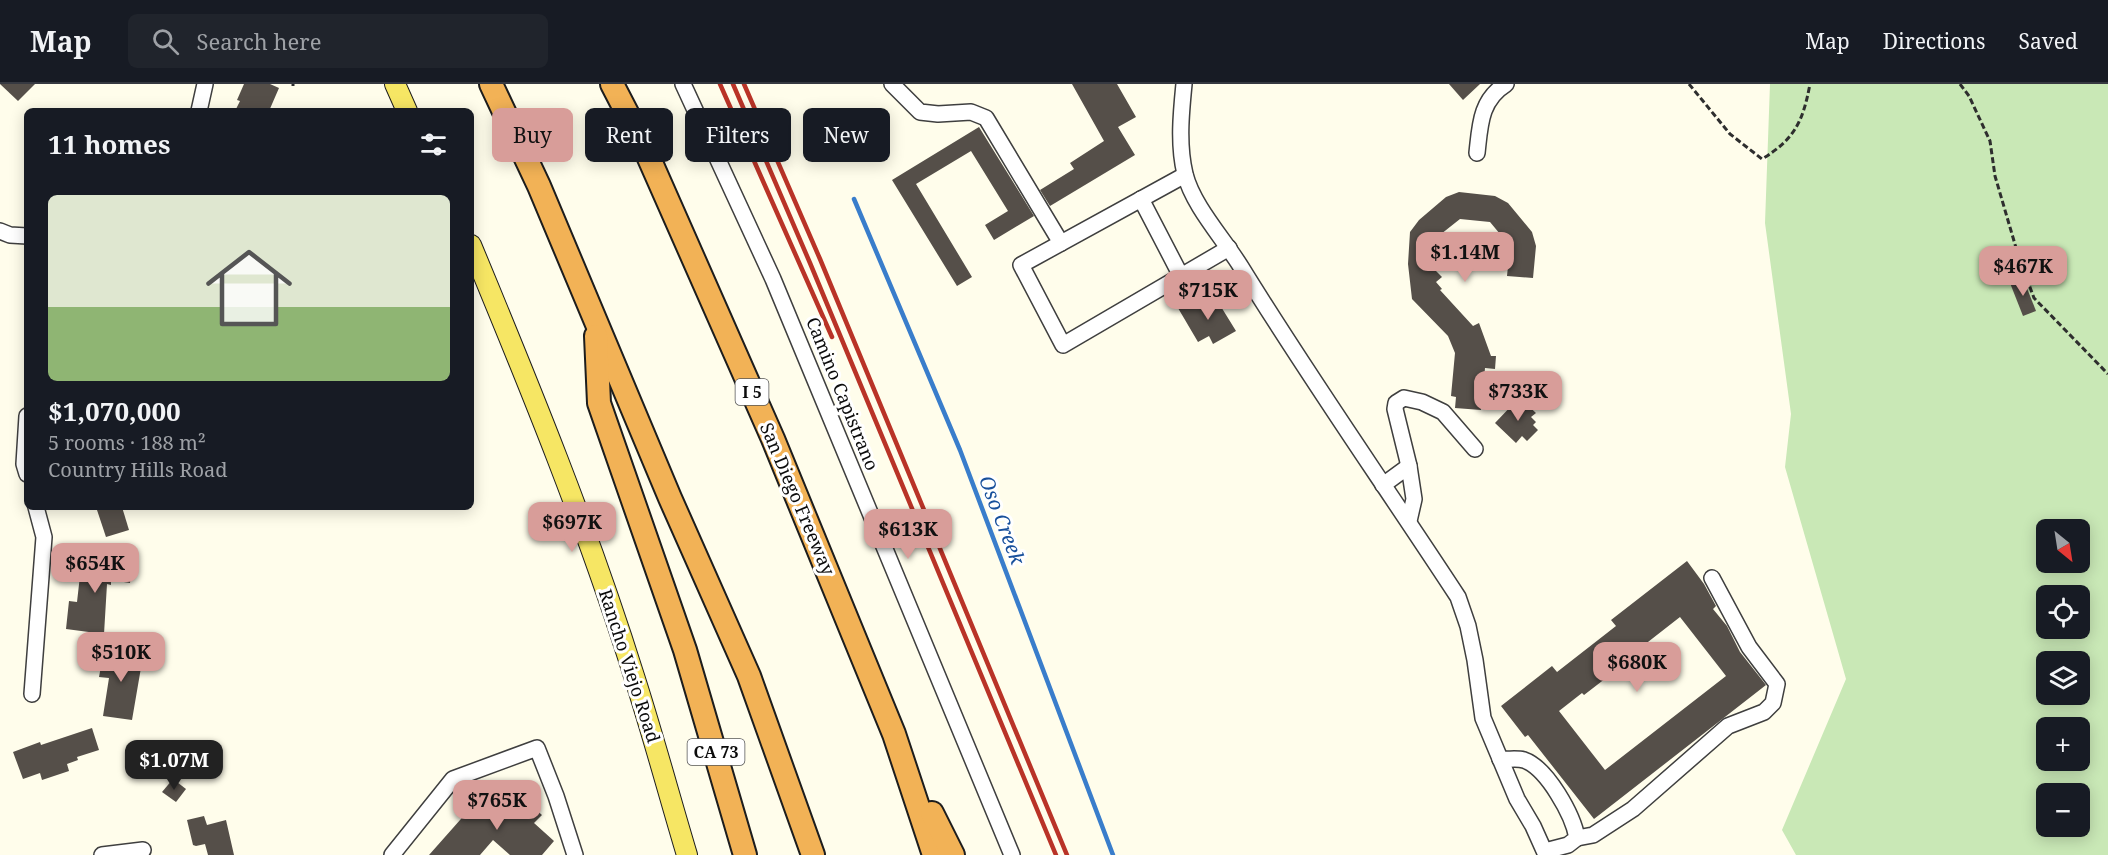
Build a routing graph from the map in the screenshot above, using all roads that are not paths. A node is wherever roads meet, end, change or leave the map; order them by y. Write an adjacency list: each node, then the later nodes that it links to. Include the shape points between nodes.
1 (205, 84): 9 (street)
2 (395, 84): 10 (main road)
3 (491, 84): 20 (highway)
4 (612, 84): 28 (highway, San Diego Freeway / I 5, via 641,140 773,439)
5 (683, 84): 41 (street, Camino Capistrano, via 773,279)
6 (892, 84): 16 (street, via 920,112 972,112 986,118)
7 (1184, 84): 12 (street, via 1180,124)
8 (1506, 84): 11 (street, via 1497,89 1482,114)
9 (200, 108)
10 (406, 108)
11 (1477, 153)
12 (1185, 175): 13 (street); 17 (street, via 1197,202)
13 (1141, 199): 16 (street); 19 (street)
14 (0, 231): 15 (street)
15 (24, 236)
16 (1060, 243): 19 (street, via 1021,264 1064,345)
17 (1229, 248): 19 (street); 23 (street, via 1282,335)
18 (474, 252): 36 (main road, Rancho Viejo Road, via 592,552 634,675)
19 (1181, 276)
20 (595, 319): 37 (highway, CA 73, via 599,404 685,650); 38 (highway, via 749,676)
21 (1475, 449): 22 (street, via 1443,412 1404,398 1396,403 1395,409)
22 (1409, 466): 23 (street); 25 (street, via 1413,499)
23 (1383, 484): 25 (street)
24 (37, 510): 27 (street, via 44,537)
25 (1409, 521): 29 (street, via 1458,597 1468,626 1483,718)
26 (1712, 578): 30 (street, via 1749,647 1777,684 1773,703 1764,712 1728,726 1633,809 1593,834)
27 (32, 694)
28 (894, 734): 39 (highway, San Diego Freeway / I 5); 40 (highway)
29 (1500, 759): 30 (street, via 1523,760 1537,768 1562,800 1574,821); 32 (street)
30 (1577, 838): 32 (street)
31 (143, 850): 33 (street)
32 (1545, 853)
33 (102, 855)
34 (392, 855): 35 (street, via 453,779 537,748)
35 (576, 855)
36 (687, 855)
37 (746, 855)
38 (813, 855)
39 (934, 855)
40 (953, 855)
41 (1012, 855)

